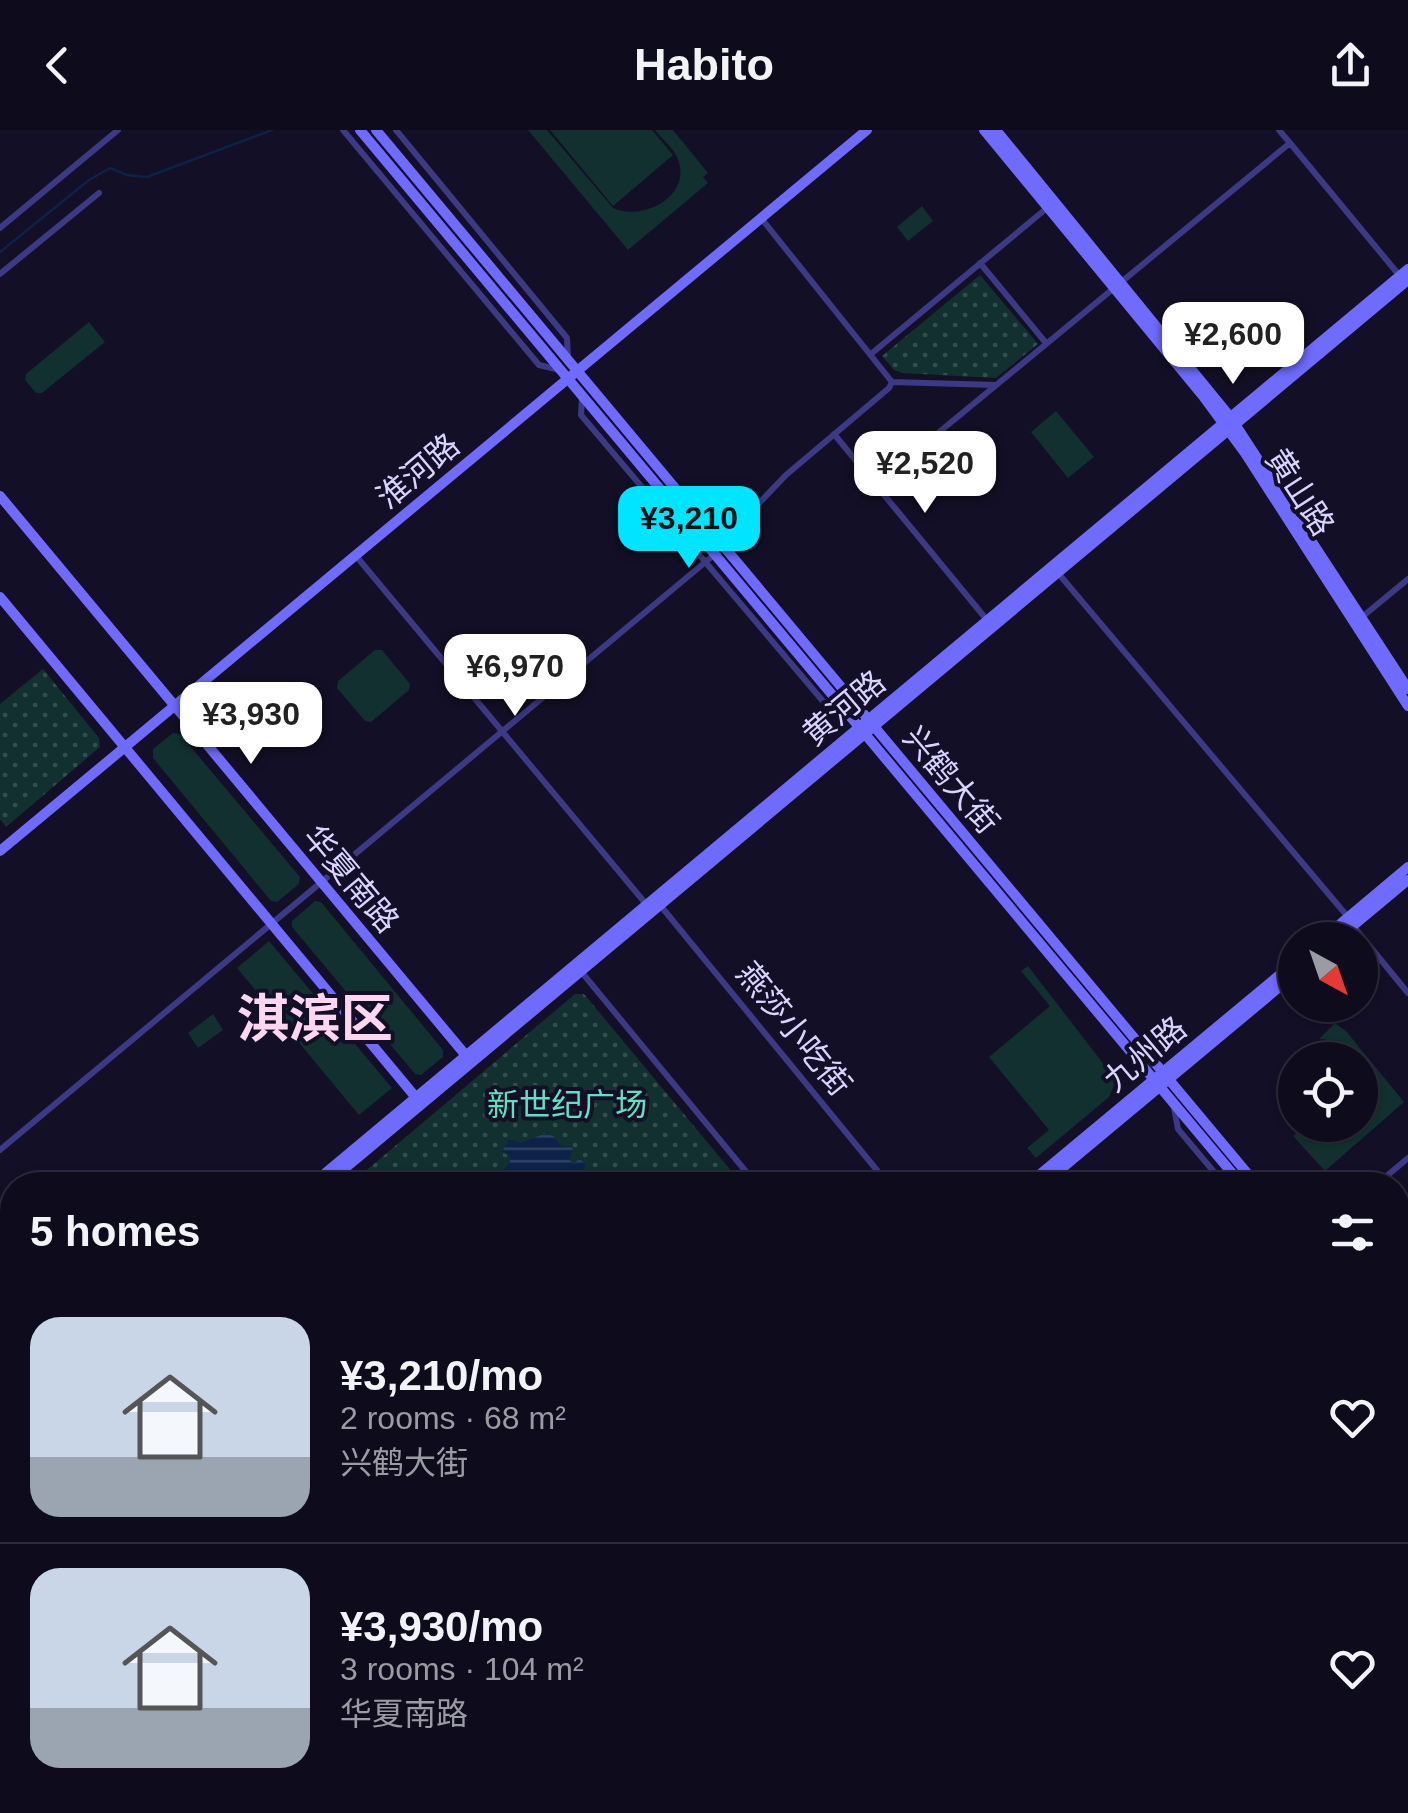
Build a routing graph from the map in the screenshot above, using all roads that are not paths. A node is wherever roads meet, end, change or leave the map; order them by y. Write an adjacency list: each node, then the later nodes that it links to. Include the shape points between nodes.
1 (118, 130): 14 (street)
2 (343, 130): 21 (street, via 540,366)
3 (360, 130): 21 (street, 兴鹤大街)
4 (376, 130): 21 (street, 兴鹤大街)
5 (396, 130): 21 (street, via 567,338)
6 (867, 130): 13 (street, 淮河路)
7 (984, 130): 12 (street, 黄山路)
8 (996, 130): 18 (street, 黄山路)
9 (1280, 130): 10 (street)
10 (1290, 143): 17 (street); 18 (street)
11 (99, 193): 16 (street)
12 (1048, 207): 15 (street); 18 (street, 黄山路)
13 (761, 218): 20 (street); 21 (street, 淮河路)
14 (0, 228)
15 (980, 264): 19 (street); 20 (street)
16 (0, 274)
17 (1405, 275): 24 (street, 黄河路)
18 (1118, 285): 19 (street); 24 (street, 黄山路)
19 (1046, 344): 23 (street)
20 (871, 354): 22 (street)
21 (568, 370): 28 (street, 兴鹤大街); 28 (street, 兴鹤大街, via 582,396); 29 (street, 淮河路)
22 (892, 382): 23 (street); 25 (street)
23 (996, 385): 26 (street)
24 (1230, 424): 30 (street, 黄河路); 33 (street, 黄山路); 34 (street, 黄河路); 37 (street, 黄山路)
25 (834, 434): 26 (street); 28 (street)
26 (876, 484): 34 (street)
27 (0, 496): 36 (street, 华夏南路)
28 (713, 553): 38 (street, 兴鹤大街); 38 (street, 兴鹤大街, via 843,708); 39 (street)
29 (356, 556): 36 (street, 淮河路); 39 (street)
30 (1058, 573): 38 (street, 黄河路); 47 (street)
31 (1408, 579): 33 (street)
32 (0, 597): 40 (street)
33 (1362, 617): 35 (street, 黄山路)
34 (988, 620): 38 (street, 黄河路)
35 (1408, 689)
36 (174, 706): 40 (street, 淮河路); 44 (street, 华夏南路)
37 (1408, 706)
38 (867, 727): 45 (street, 黄河路); 46 (street, 黄河路); 55 (street, 兴鹤大街)
39 (502, 732): 44 (street); 45 (street)
40 (125, 747): 41 (street, 淮河路); 48 (street)
41 (0, 851)
42 (1408, 867): 47 (street)
43 (1408, 880): 47 (street)
44 (321, 882): 48 (street); 54 (street, 华夏南路)
45 (647, 905): 50 (street, 黄河路)
46 (660, 905): 50 (street, 黄河路); 62 (street, 燕莎小吃街)
47 (1350, 922)
48 (272, 924): 56 (street); 58 (street)
49 (1378, 957): 53 (street)
50 (578, 968): 54 (street, 黄河路); 61 (street)
51 (1278, 977): 55 (street, 九州路)
52 (1278, 987): 55 (street, 九州路)
53 (1408, 994)
54 (469, 1059): 56 (street, 黄河路)
55 (1162, 1079): 57 (street, 兴鹤大街); 63 (street, 九州路); 64 (street, 九州路); 67 (street, 兴鹤大街)
56 (419, 1101): 59 (street, 黄河路); 60 (street, 黄河路)
57 (1173, 1102): 65 (street, via 1178,1130); 66 (street, 兴鹤大街)
58 (0, 1150)
59 (329, 1172)
60 (340, 1172)
61 (746, 1172)
62 (878, 1172)
63 (1044, 1172)
64 (1057, 1172)
65 (1214, 1172)
66 (1231, 1172)
67 (1245, 1172)

